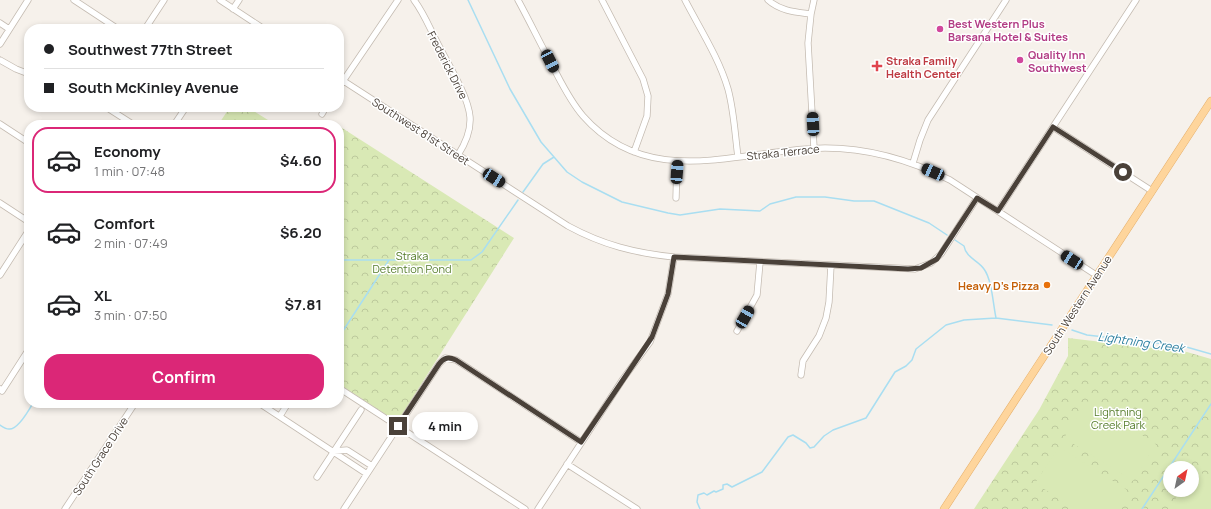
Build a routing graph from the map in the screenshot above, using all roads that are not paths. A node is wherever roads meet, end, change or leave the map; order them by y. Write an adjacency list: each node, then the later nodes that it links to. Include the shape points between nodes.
1 (28, 0): 21 (street)
2 (74, 0): 18 (street)
3 (164, 0): 19 (street)
4 (220, 0): 15 (street)
5 (239, 0): 15 (street)
6 (398, 0): 25 (street)
7 (414, 0): 35 (street, Frederick Drive, via 468,106 469,131)
8 (518, 0): 34 (street, Straka Terrace, via 566,92 579,111 605,136)
9 (602, 0): 34 (street, via 643,79 648,96 649,109)
10 (685, 0): 36 (street, via 725,80)
11 (768, 0): 16 (street, via 789,11)
12 (814, 0): 16 (street)
13 (1006, 0): 38 (street, via 928,120)
14 (1136, 0): 31 (street)
15 (233, 9): 20 (street)
16 (811, 14): 33 (street, via 808,43)
17 (0, 23): 21 (street)
18 (110, 24)
19 (148, 24)
20 (256, 24)
21 (9, 29): 22 (street)
22 (0, 44)
23 (0, 60): 24 (street)
24 (24, 72)
25 (344, 75)
26 (344, 81): 35 (street, Southwest 81st Street)
27 (1211, 101): 39 (main road, South Western Avenue)
28 (114, 112): 29 (street)
29 (126, 120)
30 (0, 124): 32 (street)
31 (1053, 127): 39 (street); 43 (street)
32 (24, 140)
33 (814, 148): 36 (street, Straka Terrace); 38 (street, Straka Terrace, via 868,151)
34 (634, 152): 37 (street, Straka Terrace, via 655,159)
35 (458, 155): 46 (street, Southwest 81st Street, via 553,217 588,236 625,250)
36 (738, 157): 37 (street, Straka Terrace)
37 (677, 162): 40 (street)
38 (913, 163): 41 (street, Straka Terrace, via 950,180)
39 (1152, 191): 50 (main road, South Western Avenue)
40 (676, 198)
41 (977, 198): 43 (street, Straka Terrace); 48 (street, Southwest 81st Street, via 941,254 925,266 908,269)
42 (0, 204): 44 (street)
43 (998, 211): 50 (street, Straka Terrace)
44 (24, 219)
45 (24, 238): 49 (street)
46 (674, 257): 47 (street, Southwest 81st Street); 62 (street, via 668,294 652,337)
47 (760, 262): 48 (street, Southwest 81st Street); 51 (street, via 757,295)
48 (831, 265): 53 (street, via 826,318 819,336 803,361)
49 (0, 275)
50 (1096, 275): 73 (main road, South Western Avenue)
51 (737, 331)
52 (24, 356): 54 (street)
53 (802, 375)
54 (1, 390)
55 (344, 391): 61 (street)
56 (132, 408): 68 (street, South Grace Drive)
57 (267, 408): 60 (street)
58 (285, 408): 60 (street)
59 (361, 410): 63 (street)
60 (280, 416): 63 (street)
61 (398, 426): 62 (street, via 439,364 445,358 450,358); 65 (street); 70 (street)
62 (581, 442): 64 (street)
63 (334, 451): 65 (street, via 347,450); 66 (street); 67 (street)
64 (567, 464): 71 (street); 72 (street)
65 (372, 466): 66 (street)
66 (367, 474): 69 (street)
67 (317, 477)
68 (65, 509)
69 (344, 509)
70 (525, 509)
71 (538, 509)
72 (637, 509)
73 (944, 509)

